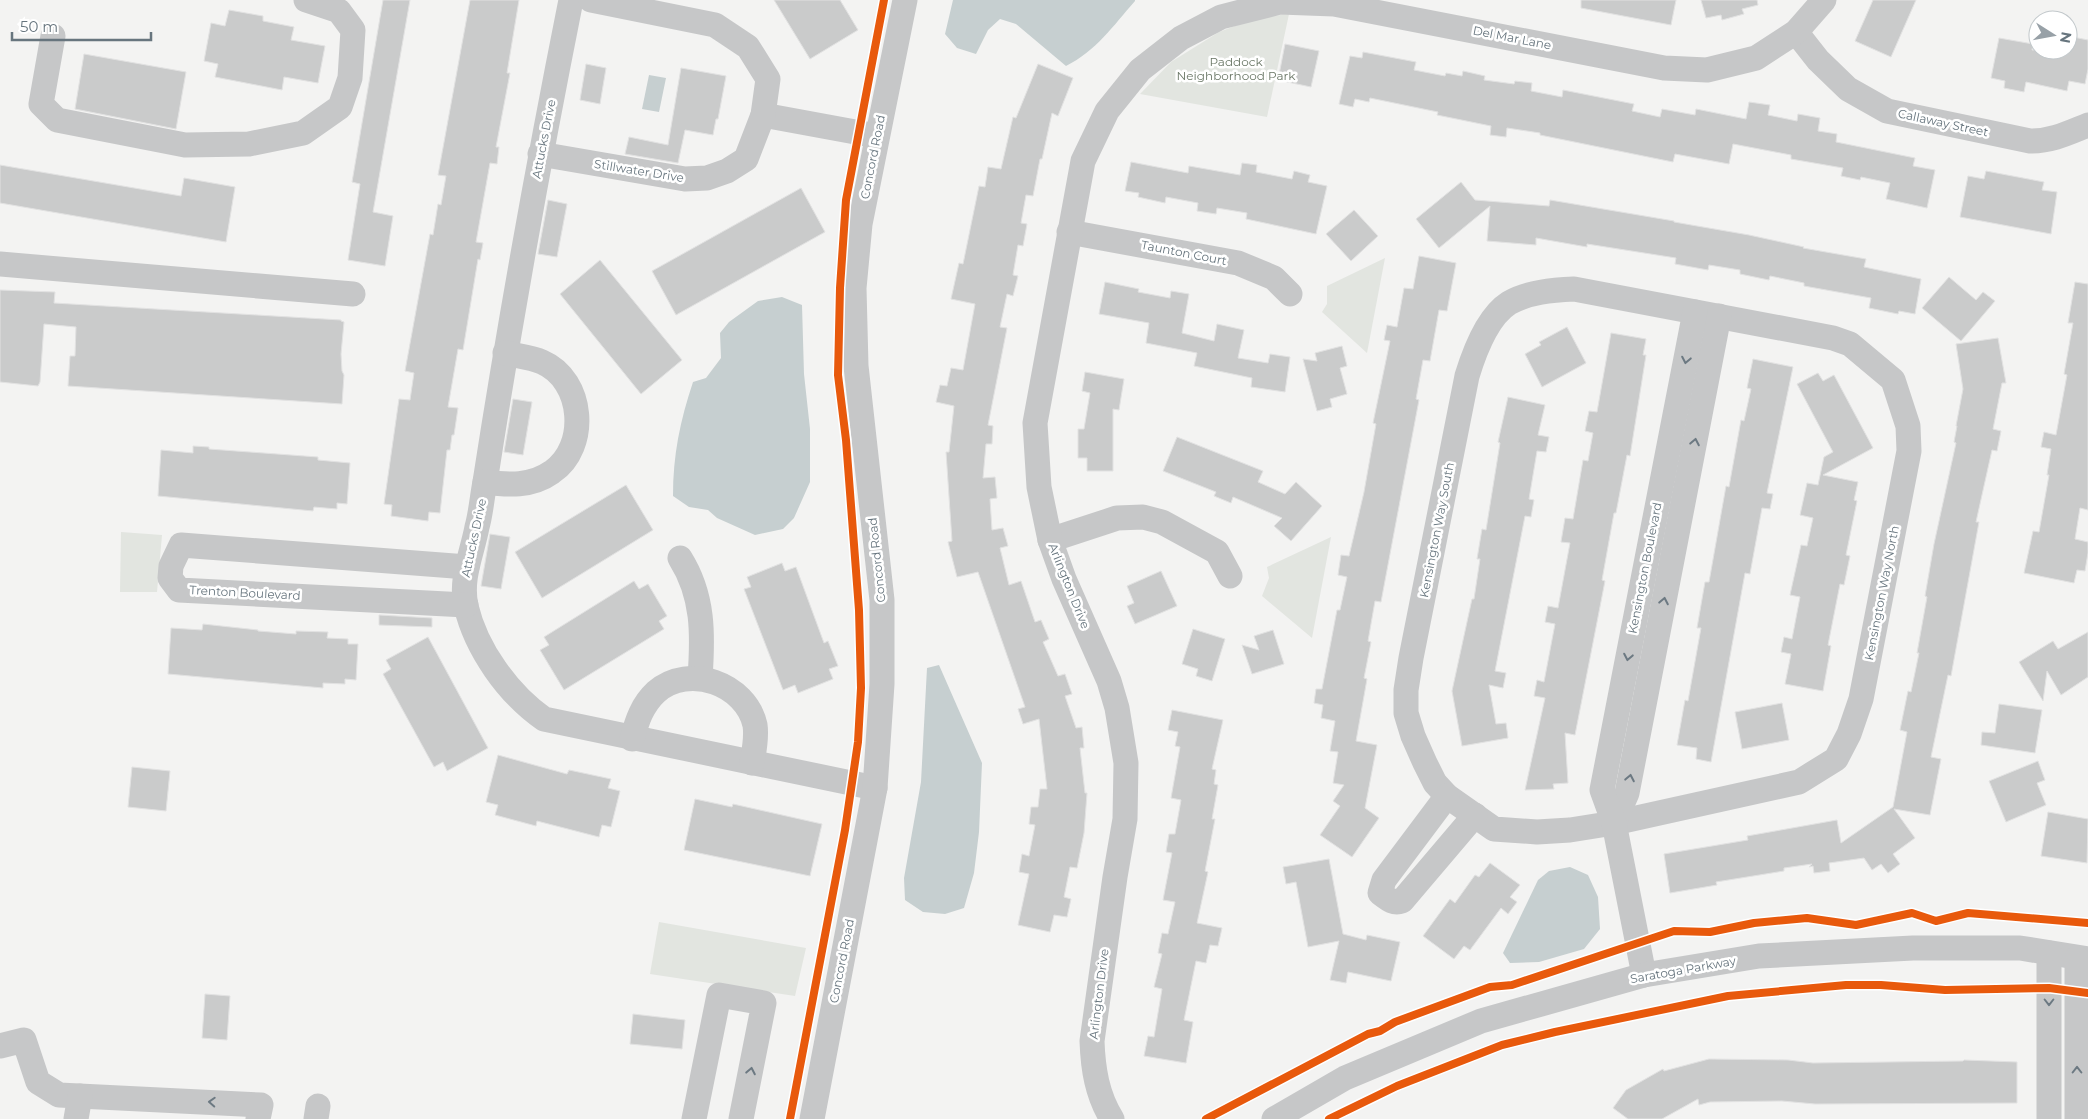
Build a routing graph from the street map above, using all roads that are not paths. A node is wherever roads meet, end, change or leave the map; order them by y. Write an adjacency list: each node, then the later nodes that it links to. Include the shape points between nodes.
1 (306, 0): 8 (street, via 339,11 352,30 350,78 340,107 303,133 248,144 185,145 57,120 42,104)
2 (571, 0): 12 (street, Attucks Drive)
3 (591, 0): 9 (street, Stillwater Drive, via 715,25 748,47 768,79)
4 (905, 0): 11 (street, Concord Road)
5 (1824, 0): 7 (street, Del Mar Lane)
6 (1217, 9): 7 (street, Del Mar Lane, via 1280,2 1334,4 1664,68 1707,70 1756,58); 13 (street, Arlington Drive, via 1140,70 1107,110 1083,161)
7 (1796, 32): 10 (street, Callaway Street, via 1818,60 1848,89 1887,111 2030,141 2045,141)
8 (53, 36)
9 (763, 115): 11 (street); 12 (street, Stillwater Drive, via 746,159 707,178 685,179)
10 (2088, 125)
11 (877, 136): 29 (street, Concord Road, via 860,224 854,288 856,366 882,600 882,684)
12 (540, 154): 19 (street, Attucks Drive)
13 (1069, 232): 16 (street, Taunton Court, via 1238,263 1274,278); 21 (street, Arlington Drive, via 1035,423 1039,487)
14 (0, 264): 15 (street)
15 (352, 294)
16 (1290, 294)
17 (1695, 312): 18 (street, Kensington Way South); 30 (street, Kensington Way South, via 1574,289 1555,290 1509,304 1492,320 1482,337 1467,376 1406,690 1406,713 1413,736 1436,783); 32 (street, Kensington Boulevard, one-way to 32, via 1602,790)
18 (1720, 316): 32 (street, Kensington Boulevard, one-way to 18, via 1627,793); 32 (street, Kensington Way North, via 1850,344 1893,380 1908,426 1909,451 1861,698 1849,734 1836,759 1799,782)
19 (505, 353): 20 (street, Attucks Drive); 20 (street, via 542,362 559,374 574,397 574,437 563,462 543,477 514,486)
20 (485, 482): 23 (street, Attucks Drive)
21 (1050, 540): 24 (street, via 1117,518 1143,517 1162,522 1217,552); 43 (street, Arlington Drive, via 1109,681 1126,763 1125,819 1092,1041 1098,1089)
22 (680, 558): 26 (street, via 697,593)
23 (467, 566): 25 (street, Attucks Drive, via 464,585); 25 (street, Trenton Boulevard, via 181,546 171,566 170,578 179,590)
24 (1230, 576)
25 (466, 605): 27 (street, Attucks Drive, via 485,651 513,693 530,710 560,724)
26 (700, 678): 27 (street, via 677,681 657,691 640,711); 28 (street, via 730,690 752,716 755,727)
27 (632, 739): 28 (street, Attucks Drive)
28 (752, 763): 29 (street, Attucks Drive)
29 (875, 788): 42 (street, Concord Road)
30 (1448, 796): 31 (street, Kensington Way South); 31 (street, via 1384,880 1380,894 1390,901 1402,901)
31 (1475, 815): 32 (street, Kensington Way South, via 1494,828 1536,832)
32 (1614, 824): 35 (street, Kensington Boulevard)
33 (2049, 953): 34 (street, Saratoga Parkway); 35 (street, Saratoga Parkway, via 2020,948 1913,948 1759,956); 45 (street, one-way to 45)
34 (2082, 959): 46 (street, one-way to 34)
35 (1644, 976): 44 (street, Saratoga Parkway, via 1481,1021 1345,1078)
36 (0, 1046): 37 (street, via 24,1040 38,1082)
37 (78, 1107): 38 (street)
38 (117, 1108): 39 (street, one-way to 38)
39 (259, 1112)
40 (694, 1119): 41 (street, one-way to 40, via 764,1003 719,995)
41 (741, 1119)
42 (812, 1119)
43 (1112, 1119)
44 (1274, 1119)
45 (2049, 1119)
46 (2077, 1119)

